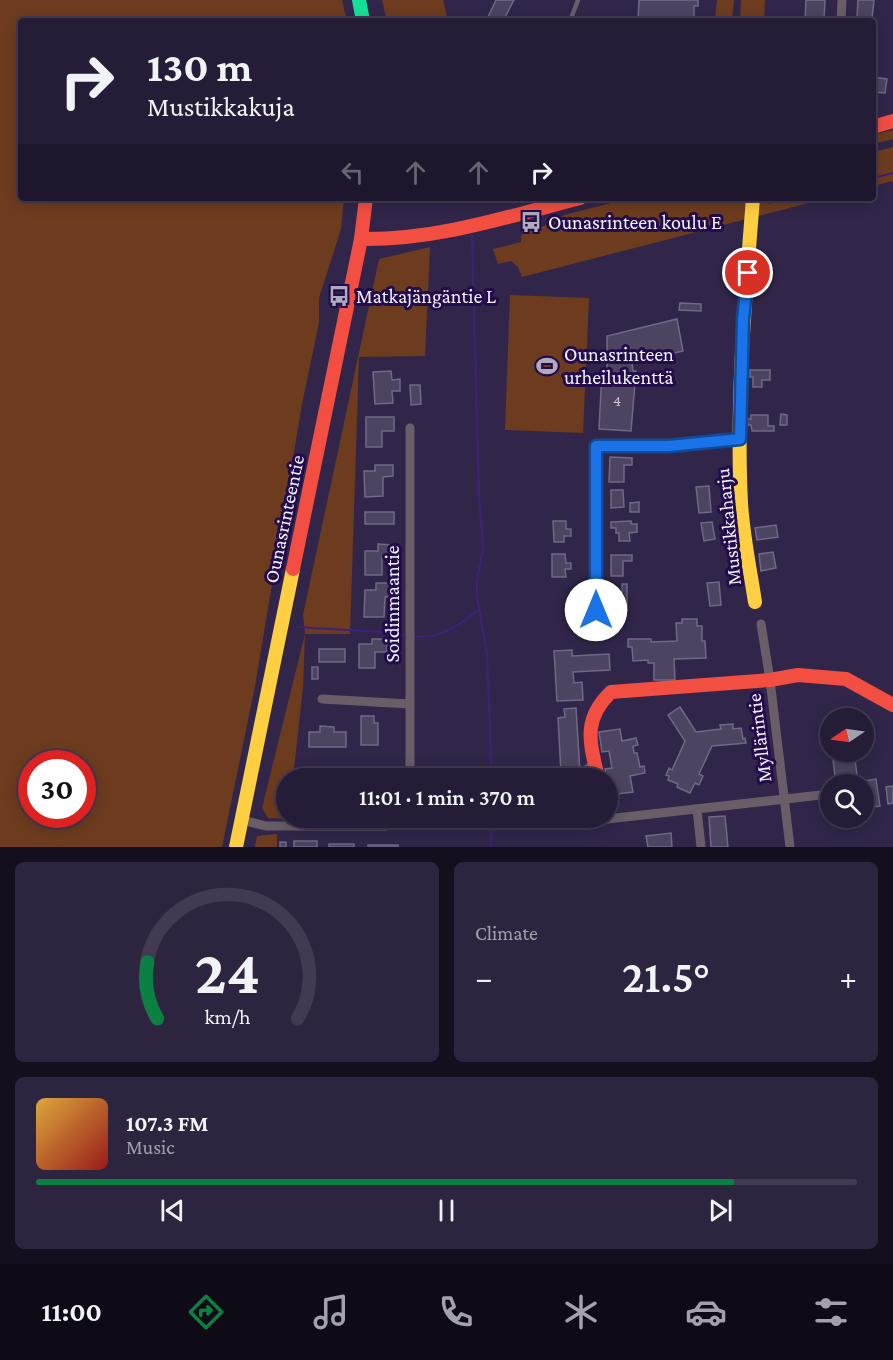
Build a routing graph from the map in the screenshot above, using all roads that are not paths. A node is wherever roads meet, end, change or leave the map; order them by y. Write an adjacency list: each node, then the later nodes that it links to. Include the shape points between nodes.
1 (359, 0): 4 (street)
2 (578, 0): 5 (lane)
3 (842, 0): 6 (street)
4 (362, 18)
5 (571, 18)
6 (841, 18)
7 (893, 121): 8 (street)
8 (876, 126)
9 (366, 201): 12 (street, Ounasrinteentie)
10 (569, 201): 12 (street, via 421,236)
11 (753, 201): 14 (street, Mustikkaharju, via 743,319)
12 (361, 239): 30 (street, Ounasrinteentie)
13 (410, 428): 20 (street, Soidinmaantie)
14 (740, 439): 15 (street, Mustikkaharju, via 741,505); 16 (street, via 669,446 596,446)
15 (755, 602)
16 (596, 610)
17 (761, 624): 18 (street, Myllärintie)
18 (770, 680): 21 (street, via 798,675 846,679); 22 (street, via 611,692 593,716); 27 (street, Myllärintie)
19 (322, 699): 20 (street)
20 (410, 704): 23 (street, Soidinmaantie)
21 (893, 705)
22 (595, 763): 24 (street); 25 (street)
23 (410, 768)
24 (589, 768)
25 (596, 768)
26 (820, 795): 27 (street)
27 (784, 799): 28 (street); 34 (street, Myllärintie)
28 (697, 809): 29 (street); 33 (street)
29 (618, 817)
30 (242, 820): 31 (street); 32 (street, Ounasrinteentie)
31 (276, 826)
32 (236, 847)
33 (700, 847)
34 (790, 847)

